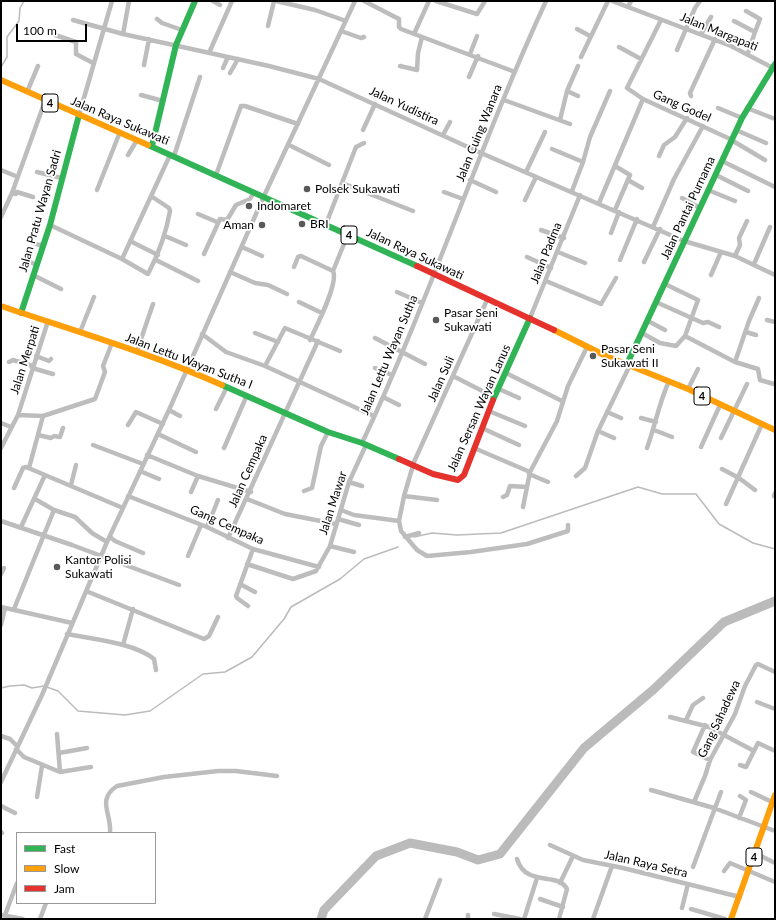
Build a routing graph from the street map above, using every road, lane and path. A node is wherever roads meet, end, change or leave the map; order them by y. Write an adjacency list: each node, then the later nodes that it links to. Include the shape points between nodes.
1 (112, 1): 27 (street)
2 (129, 1): 33 (street)
3 (195, 1): 30 (main road)
4 (213, 1): 17 (street)
5 (232, 1): 46 (street)
6 (275, 1): 24 (street, via 315,10); 26 (street)
7 (355, 1): 24 (street)
8 (364, 1): 34 (street, via 398,19 399,28)
9 (429, 1): 34 (street)
10 (436, 1): 11 (street, via 477,14)
11 (485, 1)
12 (546, 1): 61 (street, Jalan Cuing Wanara)
13 (608, 1): 38 (street)
14 (612, 1): 18 (street, Jalan Margapati)
15 (631, 1): 18 (street)
16 (700, 1): 29 (street)
17 (220, 5)
18 (628, 7): 23 (street, Jalan Margapati)
19 (746, 11): 32 (street, via 760,19)
20 (711, 17): 35 (street)
21 (157, 19): 30 (street)
22 (73, 20): 27 (street, Jalan Yudistira)
23 (661, 20): 29 (street, Jalan Margapati); 53 (street)
24 (346, 21): 31 (street)
25 (734, 21): 32 (street)
26 (268, 26)
27 (104, 29): 33 (street, Jalan Yudistira); 54 (street)
28 (577, 29): 38 (street)
29 (686, 29): 35 (street, Jalan Margapati); 45 (street)
30 (182, 30): 43 (main road)
31 (341, 31): 39 (street); 65 (street)
32 (755, 32): 47 (street)
33 (123, 34): 41 (street, Jalan Yudistira)
34 (414, 34): 40 (street)
35 (701, 34): 42 (street, Jalan Margapati)
36 (55, 35): 54 (street, via 76,42 76,54)
37 (477, 36): 48 (street)
38 (590, 36): 51 (street)
39 (364, 37)
40 (422, 37): 48 (street); 57 (street, via 417,71)
41 (149, 39): 43 (street, Jalan Yudistira); 55 (street)
42 (715, 39): 47 (street, Jalan Margapati); 72 (street, via 690,93)
43 (176, 45): 46 (street, Jalan Yudistira); 76 (main road)
44 (618, 47): 53 (street)
45 (677, 50)
46 (209, 53): 50 (street, Jalan Yudistira)
47 (748, 53): 59 (street, Jalan Margapati)
48 (470, 54): 49 (street)
49 (478, 56): 61 (street); 64 (street)
50 (228, 57): 52 (street, Jalan Yudistira); 60 (street)
51 (581, 57)
52 (238, 59): 62 (street); 65 (street, Jalan Yudistira)
53 (641, 59): 73 (street, Gang Godel, via 626,87)
54 (93, 63): 80 (street)
55 (144, 65)
56 (38, 66): 67 (street)
57 (400, 66)
58 (578, 66): 68 (street)
59 (774, 67): 79 (main road, Jalan Pantai Purnama)
60 (223, 68)
61 (516, 72): 74 (street, Jalan Cuing Wanara)
62 (230, 73)
63 (200, 77): 103 (street)
64 (469, 77)
65 (319, 79): 77 (street, Jalan Yudistira); 86 (street)
66 (1, 80): 67 (main road, Jalan Raya Sukawati / 4)
67 (24, 91): 75 (main road, Jalan Raya Sukawati / 4)
68 (567, 91): 71 (street); 84 (street)
69 (610, 91): 107 (street, via 590,137)
70 (141, 95): 76 (street)
71 (578, 96)
72 (691, 96)
73 (643, 99): 81 (street, Gang Godel); 109 (street)
74 (504, 100): 84 (street); 101 (street, Jalan Cuing Wanara)
75 (45, 101): 80 (main road, Jalan Raya Sukawati / 4); 115 (street)
76 (163, 101): 99 (main road)
77 (375, 104): 89 (street); 93 (street, Jalan Yudistira)
78 (718, 108): 82 (street)
79 (748, 108): 82 (main road, Jalan Pantai Purnama); 83 (street)
80 (79, 115): 91 (main road, Jalan Raya Sukawati / 4); 117 (main road, Jalan Pratu Wayan Sadri)
81 (687, 118): 88 (street, Gang Godel); 104 (street)
82 (742, 118): 90 (main road, Jalan Pantai Purnama)
83 (775, 119)
84 (560, 120): 87 (street)
85 (450, 122): 93 (street)
86 (298, 124): 98 (street); 113 (street, via 242,106)
87 (570, 124)
88 (703, 126): 95 (street, Gang Godel); 150 (street, via 674,178)
89 (363, 130)
90 (736, 130): 95 (main road, Jalan Pantai Purnama); 97 (street)
91 (120, 132): 94 (main road, Jalan Raya Sukawati / 4); 123 (street)
92 (545, 132): 112 (street)
93 (443, 136): 101 (street, Jalan Yudistira)
94 (137, 140): 99 (main road, Jalan Raya Sukawati / 4); 102 (street)
95 (732, 140): 105 (street, Gang Godel); 106 (main road, Jalan Pantai Purnama)
96 (364, 143): 120 (street, via 356,148)
97 (766, 143)
98 (289, 145): 108 (street); 133 (street)
99 (152, 146): 103 (main road, Jalan Raya Sukawati / 4)
100 (552, 149): 107 (street)
101 (481, 153): 112 (street, Jalan Yudistira); 118 (street, Jalan Cuing Wanara)
102 (128, 155)
103 (172, 156): 113 (main road, Jalan Raya Sukawati / 4); 132 (street)
104 (659, 156)
105 (764, 160)
106 (722, 161): 114 (main road, Jalan Pantai Purnama); 121 (street)
107 (583, 162): 125 (street)
108 (328, 164)
109 (615, 166): 119 (street, via 630,174); 139 (street)
110 (1, 170): 115 (street)
111 (36, 172): 117 (street)
112 (526, 172): 116 (street, Jalan Yudistira)
113 (216, 175): 127 (main road, Jalan Raya Sukawati / 4)
114 (716, 175): 124 (main road, Jalan Pantai Purnama); 126 (street)
115 (18, 177): 130 (street)
116 (536, 177): 125 (street, Jalan Yudistira); 137 (street)
117 (62, 178): 149 (main road, Jalan Pratu Wayan Sadri)
118 (470, 180): 129 (street); 136 (street, Jalan Cuing Wanara)
119 (628, 180): 122 (street); 142 (street)
120 (342, 183): 141 (street); 148 (street)
121 (775, 187)
122 (642, 188)
123 (97, 190)
124 (708, 190): 138 (street); 140 (main road, Jalan Pantai Purnama)
125 (572, 191): 131 (street, Jalan Yudistira)
126 (748, 191)
127 (254, 192): 133 (main road, Jalan Raya Sukawati / 4); 147 (street, via 250,199 236,205 227,220 221,218)
128 (444, 192): 136 (street)
129 (496, 192)
130 (12, 193): 134 (street); 144 (street)
131 (580, 195): 139 (street, Jalan Yudistira); 157 (street, Jalan Padma)
132 (151, 196): 156 (street, via 170,209); 159 (street)
133 (264, 196): 148 (main road, Jalan Raya Sukawati / 4); 163 (street)
134 (33, 197)
135 (682, 198): 140 (street)
136 (463, 199): 182 (street, Jalan Cuing Wanara)
137 (525, 200)
138 (736, 201)
139 (599, 203): 142 (street, Jalan Yudistira)
140 (700, 208): 160 (main road, Jalan Pantai Purnama)
141 (413, 211)
142 (617, 211): 145 (street, Jalan Yudistira); 154 (street)
143 (198, 214): 147 (street)
144 (1, 217)
145 (637, 219): 150 (street, Jalan Yudistira); 173 (street)
146 (747, 221): 168 (street, via 739,238 740,244)
147 (217, 222): 166 (street)
148 (326, 224): 155 (main road, Jalan Raya Sukawati / 4)
149 (50, 225): 161 (main road, Jalan Pratu Wayan Sadri); 172 (street)
150 (653, 226): 152 (street, Jalan Yudistira)
151 (770, 227): 176 (street)
152 (660, 229): 160 (street, Jalan Yudistira); 174 (street)
153 (541, 230): 157 (street)
154 (611, 233)
155 (348, 234): 180 (street); 182 (main road, Jalan Raya Sukawati / 4)
156 (165, 236): 162 (street); 170 (street)
157 (564, 238): 164 (street, Jalan Padma)
158 (28, 241): 161 (street)
159 (130, 241): 170 (street); 172 (street)
160 (684, 241): 165 (street, Jalan Yudistira); 189 (main road, Jalan Pantai Purnama)
161 (44, 244): 177 (main road, Jalan Pratu Wayan Sadri)
162 (186, 245)
163 (242, 247): 167 (street); 181 (street)
164 (558, 252): 175 (street); 179 (street, Jalan Padma)
165 (721, 252): 168 (street, Jalan Yudistira); 184 (street)
166 (204, 254)
167 (262, 256)
168 (735, 256): 176 (street, Jalan Yudistira)
169 (527, 257): 179 (street)
170 (157, 258): 172 (street, via 148,274); 187 (street)
171 (24, 259): 177 (street)
172 (122, 259)
173 (620, 260)
174 (644, 262)
175 (585, 263)
176 (754, 264): 185 (street, Jalan Yudistira)
177 (37, 265): 183 (main road, Jalan Pratu Wayan Sadri)
178 (294, 267): 180 (street, via 300,256)
179 (551, 268): 188 (street, Jalan Padma)
180 (333, 271): 201 (street, via 335,274 332,290)
181 (230, 272): 192 (street); 215 (street)
182 (433, 274): 195 (main road, Jalan Raya Sukawati / 4); 198 (street, Jalan Lettu Wayan Sutha)
183 (33, 275): 190 (street); 202 (main road, Jalan Pratu Wayan Sadri)
184 (711, 275)
185 (775, 275)
186 (616, 278): 188 (street, via 601,304)
187 (198, 281)
188 (546, 281): 203 (street, Jalan Padma)
189 (665, 284): 197 (main road, Jalan Pantai Purnama); 204 (street, via 698,300)
190 (61, 289)
191 (397, 292): 198 (street)
192 (287, 294)
193 (94, 297): 211 (street)
194 (759, 298): 212 (street)
195 (487, 300): 203 (main road, Jalan Raya Sukawati / 4); 241 (street, Jalan Suli)
196 (299, 302): 201 (street)
197 (656, 302): 204 (street); 206 (main road, Jalan Pantai Purnama)
198 (422, 303): 226 (street, Jalan Lettu Wayan Sutha)
199 (153, 304): 224 (street)
200 (1, 306): 202 (main road, Jalan Lettu Wayan Sutha I)
201 (322, 312): 219 (street)
202 (21, 313): 207 (main road, Jalan Lettu Wayan Sutha I)
203 (530, 318): 223 (main road, Jalan Raya Sukawati / 4); 238 (main road, Jalan Sersan Wayan Lanus)
204 (692, 319): 209 (street); 217 (street)
205 (768, 320): 208 (street)
206 (648, 321): 210 (street); 214 (main road, Jalan Pantai Purnama)
207 (48, 322): 211 (main road, Jalan Lettu Wayan Sutha I); 227 (street, Jalan Merpati)
208 (775, 322)
209 (719, 327)
210 (665, 330)
211 (80, 332): 222 (main road, Jalan Lettu Wayan Sutha I)
212 (746, 332): 216 (street); 230 (street)
213 (255, 333): 221 (street)
214 (642, 333): 217 (street, via 660,343 676,346); 232 (main road, Jalan Pantai Purnama)
215 (202, 334): 233 (street, via 226,352); 236 (street)
216 (756, 335)
217 (685, 336): 230 (street)
218 (375, 338): 226 (street)
219 (310, 340): 220 (street); 221 (street, via 285,328)
220 (318, 341): 225 (street); 242 (street, Jalan Cempaka)
221 (278, 342): 233 (street)
222 (112, 343): 224 (main road, Jalan Lettu Wayan Sutha I); 263 (street, via 95,399)
223 (587, 347): 232 (main road, Jalan Raya Sukawati / 4); 253 (street)
224 (137, 351): 236 (main road, Jalan Lettu Wayan Sutha I)
225 (340, 351)
226 (401, 352): 231 (street); 240 (street, Jalan Lettu Wayan Sutha)
227 (36, 356): 228 (street, via 49,361); 234 (street, Jalan Merpati)
228 (51, 359)
229 (8, 362): 234 (street, via 12,360)
230 (736, 362): 245 (street, via 759,369 759,379)
231 (425, 364)
232 (629, 365): 243 (main road, Jalan Raya Sukawati / 4); 261 (street)
233 (265, 366): 242 (street)
234 (33, 367): 239 (street); 262 (street, Jalan Merpati)
235 (375, 368): 240 (street)
236 (186, 369): 246 (main road, Jalan Lettu Wayan Sutha I); 257 (street)
237 (698, 369): 247 (street)
238 (506, 373): 248 (main road, Jalan Sersan Wayan Lanus); 253 (street)
239 (53, 374)
240 (392, 375): 250 (street, Jalan Lettu Wayan Sutha)
241 (453, 376): 251 (street); 298 (street, Jalan Suli)
242 (298, 381): 260 (street, Jalan Cempaka); 265 (street)
243 (669, 381): 247 (main road, Jalan Raya Sukawati / 4); 268 (street, via 660,402)
244 (747, 384): 259 (street)
245 (775, 384)
246 (227, 387): 249 (main road, Jalan Lettu Wayan Sutha I); 256 (street)
247 (688, 388): 255 (main road, Jalan Raya Sukawati / 4)
248 (499, 389): 251 (main road, Jalan Sersan Wayan Lanus); 252 (street)
249 (247, 395): 260 (main road, Jalan Lettu Wayan Sutha I); 291 (street)
250 (383, 397): 254 (street); 265 (street, Jalan Lettu Wayan Sutha)
251 (494, 397): 258 (main road, Jalan Sersan Wayan Lanus)
252 (519, 398)
253 (562, 401): 302 (street, via 557,421)
254 (399, 404)
255 (720, 405): 259 (main road, Jalan Raya Sukawati / 4); 289 (street)
256 (216, 409)
257 (169, 410): 264 (street); 270 (street)
258 (489, 411): 273 (street); 276 (main road, Jalan Sersan Wayan Lanus)
259 (734, 411): 271 (main road, Jalan Raya Sukawati / 4); 285 (street)
260 (286, 412): 280 (main road, Jalan Lettu Wayan Sutha I); 317 (street, Jalan Cempaka)
261 (607, 412): 266 (street); 279 (street)
262 (18, 415): 263 (street); 274 (street, Jalan Merpati)
263 (43, 416): 282 (street)
264 (180, 416)
265 (374, 416): 286 (street, Jalan Lettu Wayan Sutha)
266 (621, 418)
267 (641, 418): 268 (street)
268 (656, 422): 277 (street)
269 (1, 423): 274 (street)
270 (163, 424): 272 (street, via 135,412); 281 (street)
271 (762, 424): 278 (main road, Jalan Raya Sukawati / 4); 306 (street)
272 (128, 425)
273 (525, 426)
274 (12, 427): 290 (street, Jalan Merpati)
275 (63, 428): 282 (street, via 60,437)
276 (482, 428): 288 (street); 292 (main road, Jalan Sersan Wayan Lanus)
277 (654, 430): 283 (street); 293 (street)
278 (775, 430)
279 (598, 431): 284 (street); 305 (street, via 585,468)
280 (328, 432): 286 (main road, Jalan Lettu Wayan Sutha I); 315 (street, via 312,488)
281 (158, 434): 294 (street); 295 (street)
282 (38, 435): 299 (street)
283 (672, 437)
284 (614, 438)
285 (721, 438)
286 (364, 444): 298 (main road, Jalan Sersan Wayan Lanus); 308 (street, Jalan Mawar)
287 (93, 445): 296 (street)
288 (519, 445)
289 (702, 447)
290 (1, 448)
291 (224, 448)
292 (474, 448): 298 (main road, Jalan Sersan Wayan Lanus, via 460,480); 302 (street)
293 (647, 448)
294 (196, 452)
295 (147, 455): 296 (street); 304 (street)
296 (143, 464): 301 (street)
297 (76, 465): 310 (street)
298 (413, 466): 319 (street, Jalan Suli)
299 (29, 468): 303 (street); 313 (street, via 23,468)
300 (722, 470): 306 (street)
301 (140, 472): 307 (street); 318 (street)
302 (530, 473): 309 (street); 312 (street)
303 (45, 475): 310 (street); 321 (street)
304 (198, 476): 316 (street); 317 (street)
305 (576, 476)
306 (740, 476): 314 (street); 325 (street)
307 (159, 480)
308 (349, 482): 311 (street); 329 (street, Jalan Mawar)
309 (548, 482)
310 (71, 485): 327 (street)
311 (362, 486)
312 (527, 487): 320 (street, via 510,486); 326 (street)
313 (14, 488)
314 (755, 490)
315 (304, 491)
316 (191, 492)
317 (251, 492): 322 (street, Jalan Cempaka)
318 (128, 496): 327 (street); 333 (street, Gang Cempaka)
319 (404, 496): 324 (street); 331 (street, Jalan Suli)
320 (503, 497)
321 (35, 499): 328 (street); 336 (street)
322 (247, 499): 332 (street, via 285,514); 342 (street, Jalan Cempaka)
323 (218, 500): 337 (street)
324 (437, 500)
325 (726, 504)
326 (523, 507)
327 (123, 508): 340 (street)
328 (54, 510): 339 (street); 343 (street, via 75,518)
329 (341, 510): 331 (street, via 354,515); 332 (street, Jalan Mawar)
330 (1, 521): 336 (street)
331 (400, 521): 341 (street)
332 (337, 522): 335 (street); 344 (street, Jalan Mawar)
333 (202, 525): 337 (street, Gang Cempaka); 349 (street)
334 (568, 525): 341 (street, via 568,531 542,540 497,549 427,556)
335 (359, 526)
336 (21, 527): 339 (street)
337 (208, 527): 342 (street, Gang Cempaka)
338 (419, 533): 341 (street)
339 (43, 535): 348 (street); 360 (street)
340 (110, 537): 343 (street); 347 (street)
341 (405, 537)
342 (228, 538): 345 (street, Gang Cempaka)
343 (107, 542): 348 (street)
344 (330, 546): 346 (street); 351 (street, Jalan Mawar)
345 (253, 549): 350 (street); 351 (street, Gang Cempaka)
346 (354, 552)
347 (143, 553)
348 (101, 556): 355 (street); 356 (street)
349 (188, 556)
350 (248, 564): 351 (street, via 294,579 313,573); 354 (street)
351 (319, 567)
352 (4, 568): 353 (street)
353 (1, 574)
354 (240, 584): 357 (street); 358 (street, via 236,597)
355 (179, 585)
356 (86, 591): 361 (street); 363 (street)
357 (255, 592)
358 (248, 606)
359 (3, 607): 360 (street); 364 (street)
360 (14, 609): 363 (street)
361 (133, 609): 362 (street, via 204,639 209,636); 366 (street)
362 (218, 617)
363 (72, 623): 365 (street)
364 (1, 625)
365 (67, 634): 366 (street); 378 (street, via 42,695)
366 (123, 645): 367 (street, via 153,658)
367 (156, 670)
368 (775, 672): 376 (street, Gang Sahadewa, via 756,665)
369 (703, 698): 373 (street, via 693,705)
370 (757, 702): 371 (street)
371 (775, 709)
372 (670, 717): 373 (street)
373 (686, 720): 374 (street)
374 (705, 725): 376 (street); 383 (street, via 692,752)
375 (56, 734): 382 (street)
376 (723, 734): 380 (street); 383 (street, Gang Sahadewa)
377 (1, 736): 378 (street, via 10,739)
378 (16, 748): 385 (street, via 24,757); 389 (street)
379 (87, 748): 382 (street)
380 (754, 751): 381 (street, via 758,744); 384 (street, via 746,767)
381 (775, 751)
382 (59, 753): 387 (street)
383 (710, 760): 396 (street, Gang Sahadewa)
384 (740, 765)
385 (42, 766): 387 (street); 395 (street)
386 (91, 767): 387 (street)
387 (60, 772)
388 (277, 776): 404 (street, via 218,771 117,786 110,790 106,798)
389 (1, 782)
390 (651, 790): 396 (street)
391 (721, 792): 399 (street)
392 (751, 792): 398 (street)
393 (775, 795): 398 (main road, 4)
394 (740, 796): 401 (street, via 746,800)
395 (36, 797)
396 (694, 802): 399 (street)
397 (1, 806): 400 (street)
398 (773, 807): 402 (main road, 4)
399 (714, 808): 401 (street); 411 (street)
400 (15, 813)
401 (739, 818): 402 (street)
402 (764, 827): 403 (street); 406 (main road, 4)
403 (775, 831)
404 (110, 832)
405 (550, 845): 407 (street, Jalan Raya Setra)
406 (755, 853): 409 (street); 412 (main road, 4)
407 (572, 856): 410 (street, Jalan Raya Setra); 417 (street)
408 (517, 859): 414 (street, via 525,871)
409 (775, 863)
410 (612, 866): 418 (street, Jalan Raya Setra); 434 (street)
411 (693, 867)
412 (749, 870): 413 (street, via 730,863); 416 (street); 420 (main road, 4)
413 (724, 871)
414 (537, 878): 417 (street, via 550,878); 432 (street)
415 (440, 880): 430 (street)
416 (775, 882)
417 (560, 883): 423 (street, via 567,889)
418 (688, 884): 420 (street, Jalan Raya Setra); 424 (street)
419 (16, 885): 427 (street)
420 (740, 897): 436 (main road, 4)
421 (540, 899): 423 (street)
422 (46, 904): 429 (street)
423 (563, 907): 433 (street)
424 (682, 908)
425 (692, 909): 435 (street)
426 (494, 914): 431 (street)
427 (3, 915): 428 (street)
428 (23, 919)
429 (40, 919)
430 (425, 919)
431 (520, 919)
432 (524, 919)
433 (559, 919)
434 (593, 919)
435 (725, 919)
436 (731, 919)

